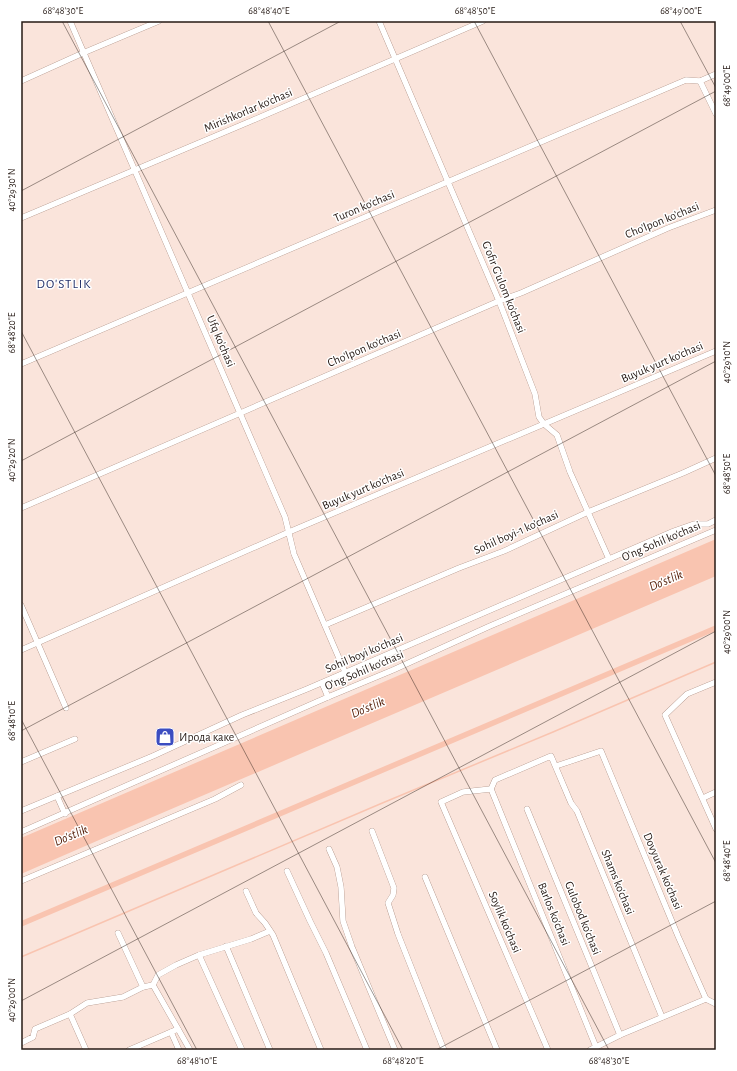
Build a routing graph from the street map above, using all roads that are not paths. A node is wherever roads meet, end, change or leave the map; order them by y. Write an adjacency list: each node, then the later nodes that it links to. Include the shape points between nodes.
1 (70, 21): 5 (street, Ufq ko'chasi)
2 (159, 21): 5 (street)
3 (379, 21): 6 (street, G'ofir G'ulom ko'chasi)
4 (483, 21): 6 (street, Mirishkorlar ko'chasi)
5 (83, 53): 9 (street); 11 (street, Ufq ko'chasi)
6 (395, 59): 11 (street, Mirishkorlar ko'chasi); 12 (street, G'ofir G'ulom ko'chasi)
7 (716, 74): 8 (street, Turon ko'chasi)
8 (700, 80): 10 (street); 12 (street, Turon ko'chasi, via 686,80)
9 (21, 81)
10 (716, 114)
11 (134, 170): 14 (street, Mirishkorlar ko'chasi); 15 (street, Ufq ko'chasi)
12 (449, 182): 15 (street, Turon ko'chasi); 16 (street, G'ofir G'ulom ko'chasi)
13 (716, 210): 16 (street, Cho'lpon ko'chasi, via 668,228)
14 (21, 218)
15 (189, 294): 18 (street, Turon ko'chasi); 19 (street, Ufq ko'chasi)
16 (500, 301): 19 (street, Cho'lpon ko'chasi); 20 (street, G'ofir G'ulom ko'chasi, via 535,394 539,417)
17 (716, 351): 20 (street, Buyuk yurt ko'chasi)
18 (21, 364)
19 (240, 413): 22 (street, Cho'lpon ko'chasi); 26 (street, Ufq ko'chasi, via 285,517)
20 (544, 424): 23 (street, G'ofir G'ulom ko'chasi, via 557,435); 26 (street, Buyuk yurt ko'chasi)
21 (716, 458): 23 (street, Sohil boyi-1 ko'chasi)
22 (21, 508)
23 (588, 512): 27 (street, G'ofir G'ulom ko'chasi); 29 (street, Sohil boyi-1 ko'chasi, via 504,551)
24 (716, 520): 27 (street, Sohil boyi ko'chasi, via 674,531)
25 (716, 530): 35 (street, O'ng Sohil ko'chasi)
26 (289, 532): 29 (street, Ufq ko'chasi, via 294,554); 30 (street, Buyuk yurt ko'chasi)
27 (609, 559): 32 (street, Sohil boyi ko'chasi)
28 (21, 605): 30 (street)
29 (325, 625): 32 (street, Ufq ko'chasi)
30 (37, 643): 31 (street, Buyuk yurt ko'chasi); 36 (street)
31 (21, 650)
32 (345, 672): 33 (street, Sohil boyi ko'chasi)
33 (322, 682): 35 (street); 43 (street, Sohil boyi ko'chasi)
34 (716, 682): 44 (street, via 687,694 665,715)
35 (328, 698): 47 (street, O'ng Sohil ko'chasi)
36 (66, 708)
37 (75, 739): 38 (street)
38 (21, 762)
39 (556, 766): 41 (street, Shams ko'chasi, via 552,756 495,780); 62 (street, Dovyurak ko'chasi, via 601,751); 65 (street, Shams ko'chasi)
40 (241, 785): 54 (street, via 215,799)
41 (491, 789): 70 (street, Barlos ko'chasi); 82 (street, Soylik ko'chasi, via 463,792 441,802)
42 (716, 792): 44 (street)
43 (57, 796): 46 (street, Sohil boyi ko'chasi); 47 (street)
44 (703, 798): 48 (street)
45 (527, 809): 68 (street, Gulobod ko'chasi)
46 (21, 811)
47 (65, 814): 50 (street, O'ng Sohil ko'chasi)
48 (716, 829)
49 (372, 831): 80 (street, via 394,888 388,903 398,934)
50 (21, 832)
51 (329, 849): 79 (street, via 342,887 343,921 349,941)
52 (287, 871): 78 (street, via 326,953)
53 (425, 877): 81 (street)
54 (21, 881)
55 (246, 891): 56 (street, via 256,913)
56 (270, 931): 58 (street); 77 (street)
57 (118, 933): 61 (street)
58 (226, 946): 59 (street); 76 (street)
59 (199, 955): 60 (street, via 158,975); 75 (street)
60 (153, 985): 61 (street); 66 (street)
61 (144, 987): 64 (street, via 123,997 87,1003)
62 (706, 999): 63 (street); 65 (street)
63 (716, 1004)
64 (70, 1014): 69 (street, via 35,1029 34,1036); 71 (street)
65 (662, 1017): 68 (street)
66 (178, 1029): 67 (street); 74 (street)
67 (171, 1032): 72 (street); 73 (street)
68 (620, 1035): 70 (street)
69 (21, 1042)
70 (596, 1047): 83 (street)
71 (86, 1050)
72 (129, 1050)
73 (179, 1050)
74 (190, 1050)
75 (242, 1050)
76 (270, 1050)
77 (321, 1050)
78 (367, 1050)
79 (395, 1050)
80 (444, 1050)
81 (497, 1050)
82 (548, 1050)
83 (590, 1050)

